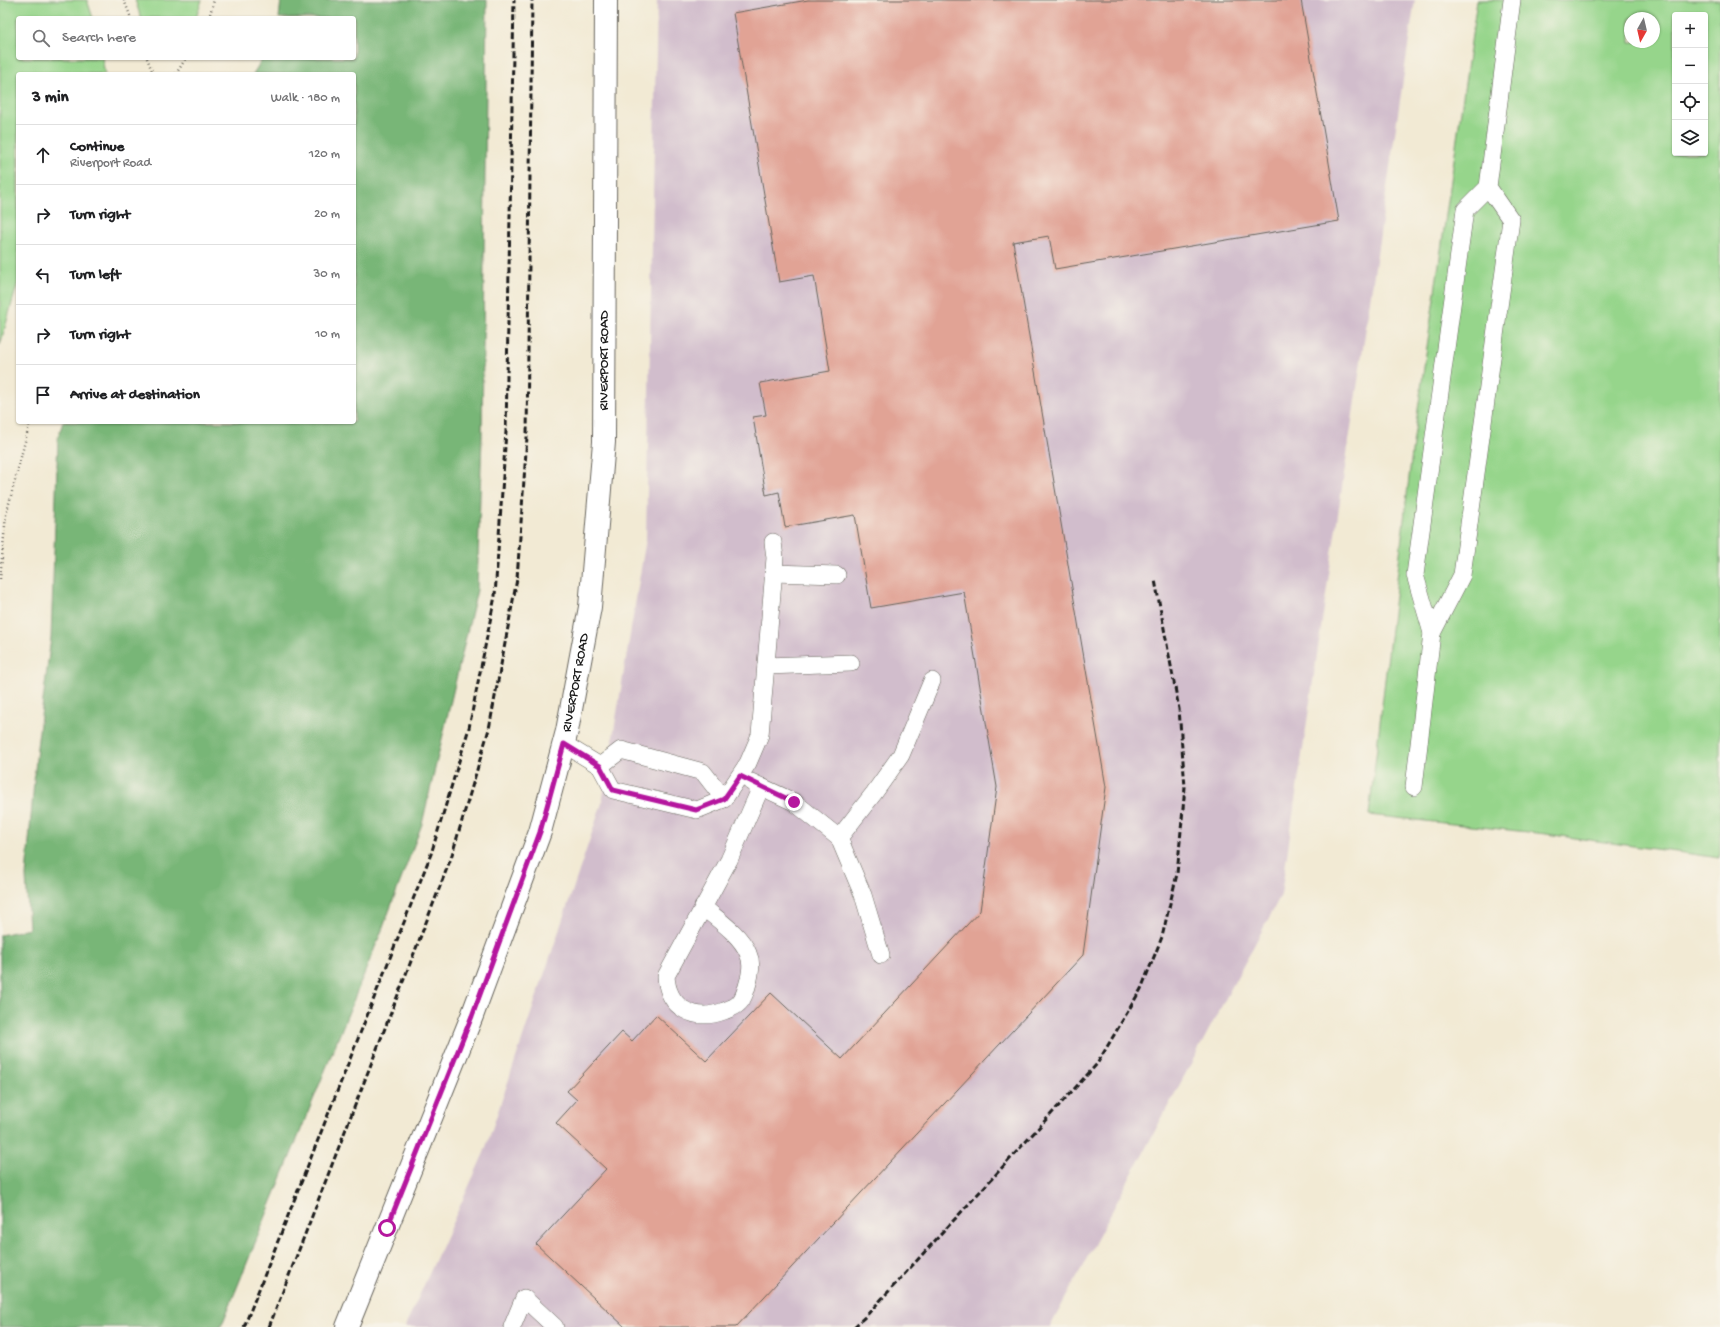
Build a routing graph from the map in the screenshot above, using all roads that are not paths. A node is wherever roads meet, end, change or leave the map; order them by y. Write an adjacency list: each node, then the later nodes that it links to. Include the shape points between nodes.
1 (606, 0): 11 (street, RIVERPORT ROAD, via 604,442 590,607)
2 (1512, 0): 3 (lane)
3 (1488, 187): 7 (lane, via 1465,210 1415,575); 7 (lane, via 1511,220 1462,575)
4 (772, 542): 5 (lane, via 775,558)
5 (773, 573): 6 (lane); 9 (lane)
6 (837, 576)
7 (1432, 633): 15 (lane)
8 (851, 663): 9 (lane)
9 (766, 666): 13 (lane, via 760,735)
10 (932, 681): 17 (lane, via 901,755)
11 (564, 744): 12 (lane); 20 (street, RIVERPORT ROAD, via 540,832 477,1001)
12 (600, 766): 16 (lane, via 613,790 696,810); 16 (lane, via 621,750 703,772)
13 (740, 776): 14 (lane); 16 (lane)
14 (761, 787): 17 (lane, via 794,802); 18 (lane, via 729,860)
15 (1414, 787)
16 (724, 799)
17 (839, 838): 19 (lane, via 863,895)
18 (703, 907): 18 (lane, via 666,976 673,1000 684,1010 705,1015 737,1006 744,994 752,964 748,951 739,939)
19 (881, 955)
20 (346, 1327)
21 (512, 1327): 22 (lane, via 524,1298)
22 (555, 1327)

